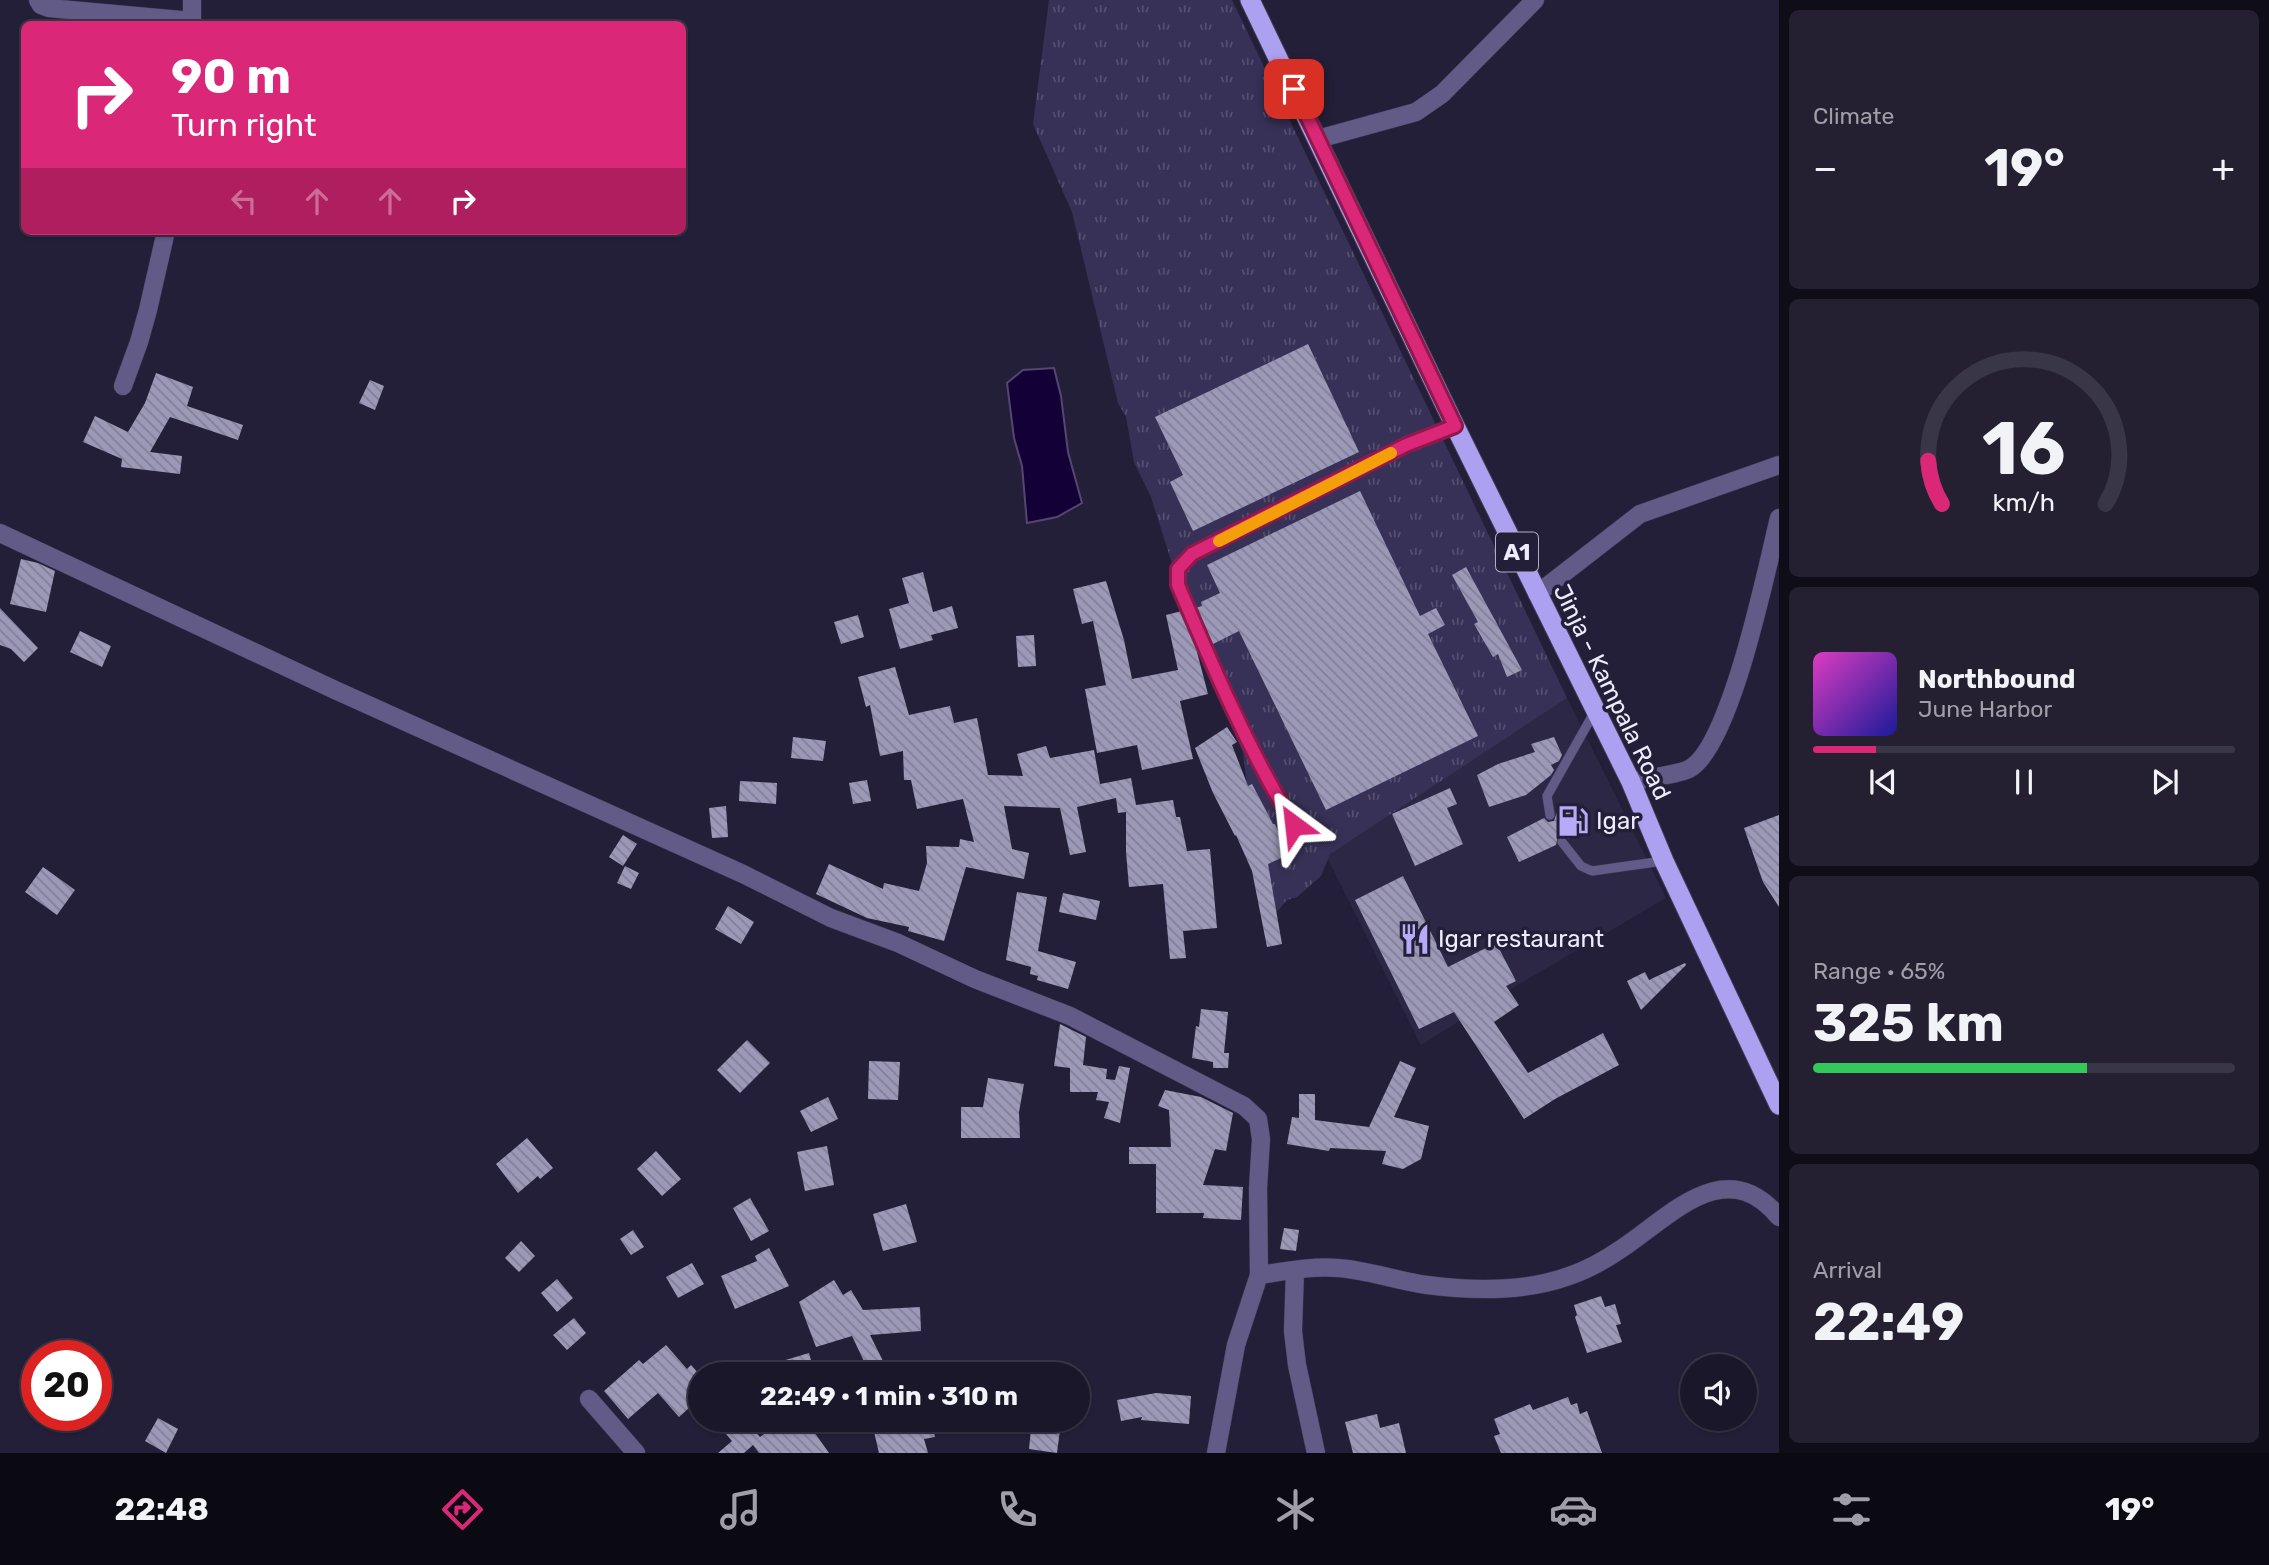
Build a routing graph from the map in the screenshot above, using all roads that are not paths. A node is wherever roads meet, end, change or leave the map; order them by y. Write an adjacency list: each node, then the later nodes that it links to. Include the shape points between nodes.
1 (38, 0): 5 (street, via 49,8)
2 (192, 0): 6 (street)
3 (1250, 0): 7 (highway, Jinja - Kampala Road / A1)
4 (1535, 0): 7 (street, via 1442,94 1416,112)
5 (173, 21)
6 (192, 21)
7 (1318, 139): 10 (highway, Jinja - Kampala Road / A1)
8 (165, 235): 9 (street, via 145,321)
9 (123, 386)
10 (1455, 426): 14 (highway, Jinja - Kampala Road / A1); 18 (lane, via 1406,445 1192,554 1178,569 1178,585 1218,680)
11 (1779, 465): 14 (street, via 1640,514)
12 (1779, 518): 16 (street, via 1751,637 1707,753 1689,769)
13 (0, 533): 24 (street, via 831,918 1070,1016 1244,1106 1258,1119 1261,1139)
14 (1537, 594): 15 (highway, Jinja - Kampala Road / A1)
15 (1595, 711): 16 (highway, Jinja - Kampala Road / A1); 17 (lane, via 1547,796)
16 (1631, 782): 20 (highway, Jinja - Kampala Road / A1)
17 (1550, 815)
18 (1294, 825)
19 (1562, 842): 20 (lane, via 1581,866 1592,871)
20 (1664, 861): 21 (highway, Jinja - Kampala Road / A1)
21 (1779, 1105)
22 (1779, 1217): 23 (street, via 1750,1194 1728,1188 1711,1191 1672,1210 1601,1261 1569,1276 1510,1288 1427,1285 1340,1268)
23 (1295, 1270): 24 (street); 28 (street, via 1293,1331)
24 (1259, 1275): 27 (street, via 1236,1345)
25 (589, 1399): 26 (street)
26 (636, 1453)
27 (1216, 1453)
28 (1316, 1453)

